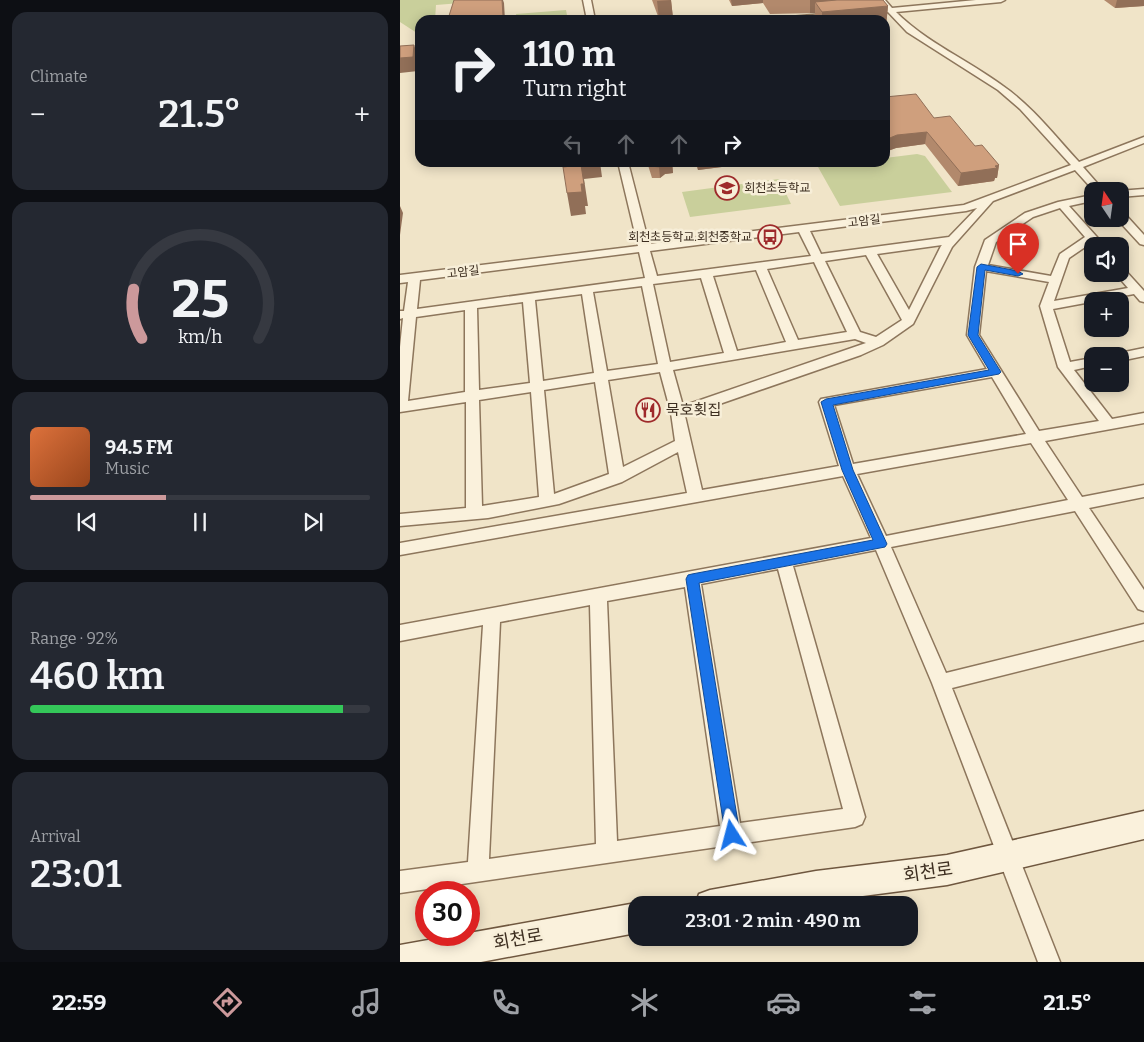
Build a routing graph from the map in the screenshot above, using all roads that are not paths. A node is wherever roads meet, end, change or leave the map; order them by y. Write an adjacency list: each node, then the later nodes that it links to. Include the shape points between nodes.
1 (587, 0): 5 (street)
2 (881, 0): 4 (street)
3 (1001, 0): 4 (street)
4 (890, 10): 6 (street); 10 (street, via 910,30 1001,88)
5 (590, 15)
6 (837, 15)
7 (415, 54): 8 (street)
8 (400, 55)
9 (1141, 144): 10 (street, 고암길)
10 (1078, 166): 12 (street); 15 (street, 고암길)
11 (624, 167): 24 (street)
12 (1091, 182)
13 (1143, 193): 14 (street)
14 (1129, 194)
15 (992, 197): 19 (street, 고암길, via 966,208); 21 (street)
16 (1084, 200): 17 (street)
17 (1062, 204): 20 (street); 27 (street, via 1029,215 991,240)
18 (1129, 225): 22 (street)
19 (803, 228): 24 (street, 고암길); 26 (street)
20 (1091, 237)
21 (951, 240): 25 (street); 41 (street)
22 (1144, 242)
23 (1084, 247): 32 (street, via 1064,256)
24 (644, 249): 30 (street, 고암길); 34 (street)
25 (870, 252): 26 (street); 41 (street)
26 (817, 260): 28 (street); 42 (street)
27 (981, 267): 32 (street); 51 (street, via 973,335)
28 (761, 268): 29 (street); 44 (street)
29 (706, 274): 34 (street); 47 (street)
30 (414, 278): 31 (street, 고암길); 40 (street)
31 (400, 280)
32 (1056, 280): 39 (street)
33 (1129, 281): 36 (street)
34 (650, 282): 35 (street); 49 (street)
35 (588, 290): 37 (street); 52 (street)
36 (1140, 294): 39 (street)
37 (529, 298): 38 (street); 53 (street)
38 (471, 306): 40 (street); 54 (street)
39 (1046, 306): 50 (street)
40 (405, 314): 55 (street)
41 (909, 322): 43 (street)
42 (855, 335): 43 (street); 44 (street)
43 (878, 342): 56 (street)
44 (794, 345): 47 (street)
45 (1144, 352): 46 (street)
46 (1129, 355)
47 (732, 356): 49 (street)
48 (1084, 364): 50 (street)
49 (665, 367): 52 (street); 56 (street)
50 (1066, 367): 58 (street)
51 (996, 372): 59 (street); 61 (street, via 826,402)
52 (600, 377): 53 (street); 62 (street)
53 (536, 387): 54 (street); 65 (street)
54 (471, 397): 55 (street); 67 (street)
55 (400, 407)
56 (678, 413): 60 (street)
57 (1144, 418): 58 (street)
58 (1109, 424): 59 (street)
59 (1035, 437): 61 (street); 66 (street)
60 (684, 443): 62 (street); 64 (street)
61 (848, 470): 64 (street); 69 (street)
62 (617, 478): 65 (street)
63 (1144, 491): 66 (street)
64 (696, 497): 70 (street)
65 (547, 501): 67 (street)
66 (1080, 503): 69 (street); 74 (street)
67 (474, 513): 68 (street)
68 (400, 520)
69 (881, 544): 71 (street); 78 (street)
70 (400, 549)
71 (784, 562): 72 (street); 80 (street, via 855,817)
72 (692, 579): 73 (street); 80 (street)
73 (598, 596): 75 (street); 81 (street)
74 (1144, 604)
75 (492, 616): 77 (street); 83 (street)
76 (1144, 632): 78 (street)
77 (400, 633)
78 (941, 683): 82 (street)
79 (1144, 825): 82 (main road, 회천로)
80 (732, 835): 81 (street)
81 (607, 852): 83 (street)
82 (1009, 857): 85 (main road, 회천로, via 947,870); 88 (street)
83 (478, 871): 84 (street)
84 (400, 882)
85 (760, 896)
86 (628, 919): 87 (main road, 회천로)
87 (400, 961)
88 (1049, 962)

